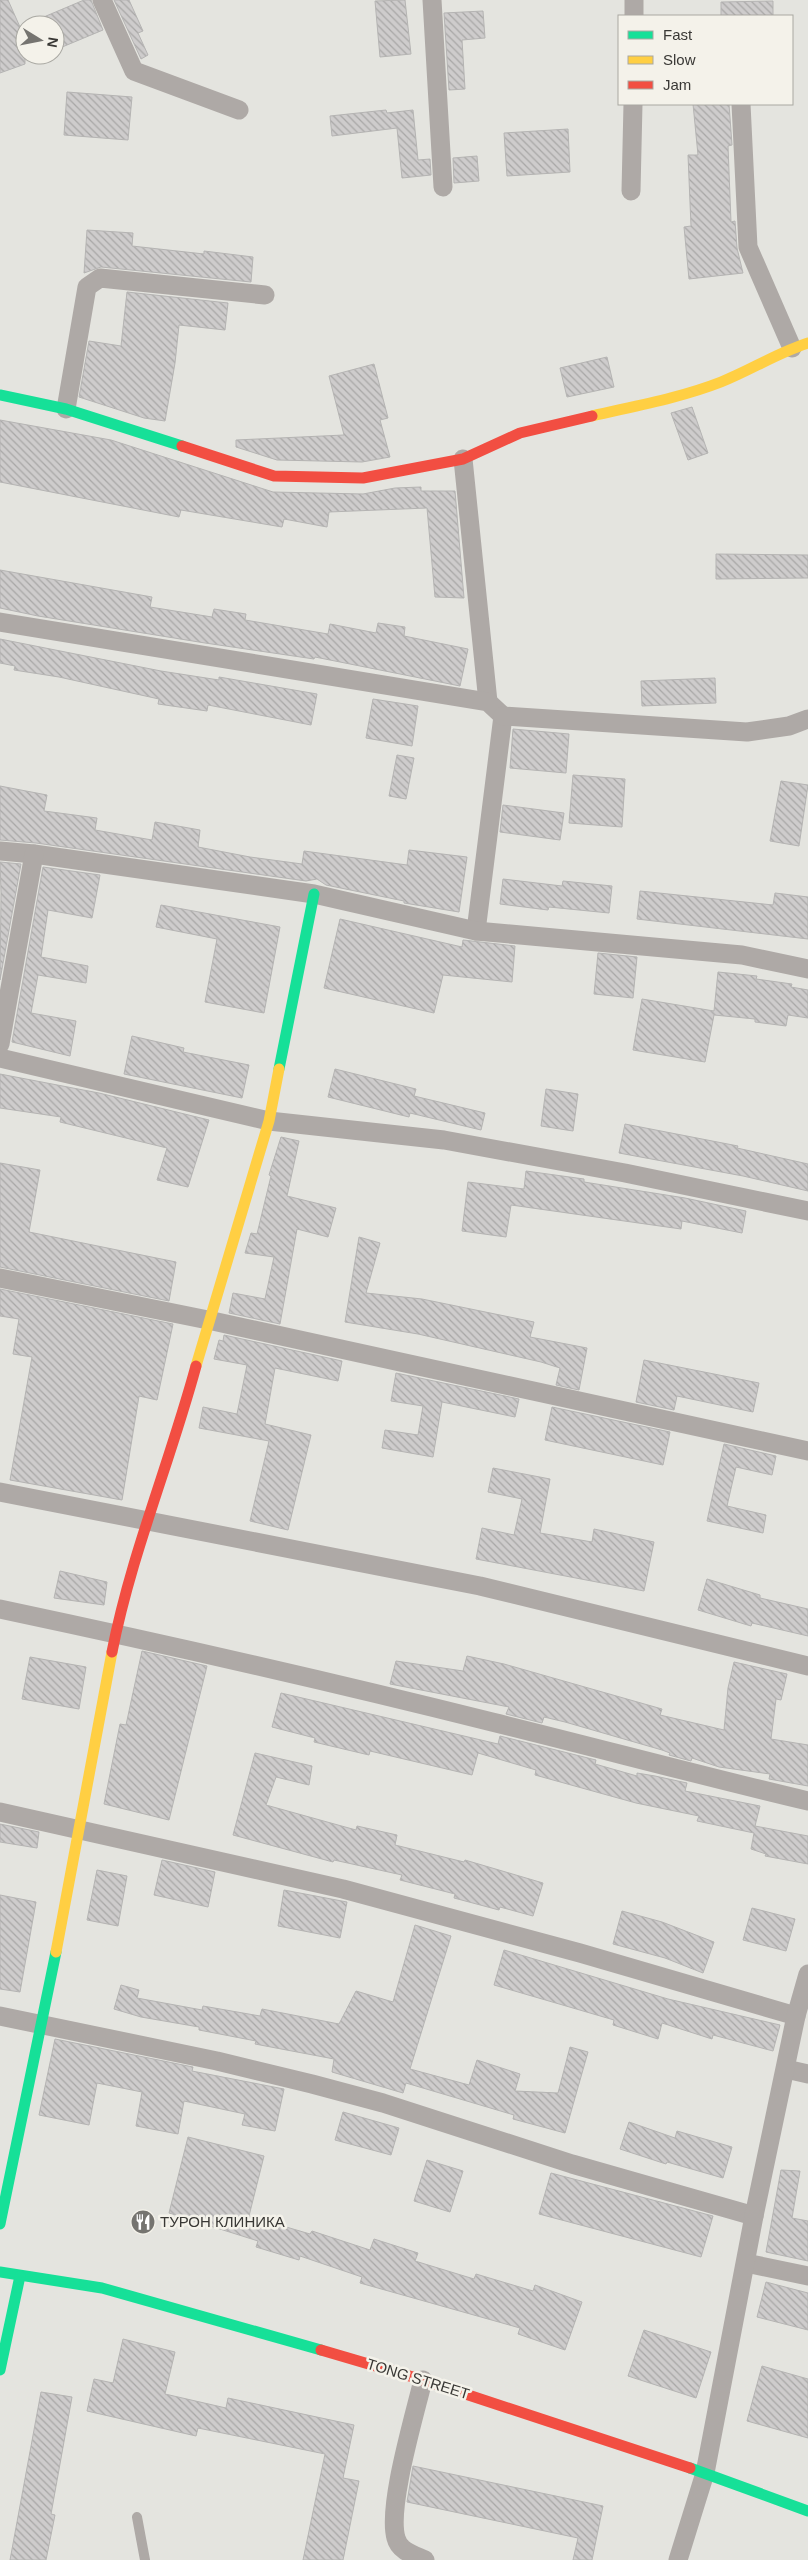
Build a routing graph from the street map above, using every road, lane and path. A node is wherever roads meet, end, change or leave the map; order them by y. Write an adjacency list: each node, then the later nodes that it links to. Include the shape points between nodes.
1 (102, 0): 7 (street, via 134,71)
2 (432, 0): 8 (street)
3 (634, 0): 4 (street)
4 (634, 15)
5 (632, 105): 9 (street)
6 (741, 105): 11 (street, via 748,247)
7 (239, 110)
8 (443, 186)
9 (631, 191)
10 (265, 295): 13 (street, via 100,278 87,287)
11 (800, 345): 14 (street, via 721,382 658,402 520,433)
12 (0, 395): 13 (street)
13 (66, 409): 14 (street, via 274,476 363,478)
14 (464, 459): 16 (street)
15 (0, 622): 16 (street)
16 (488, 702): 17 (street)
17 (502, 716): 18 (street, via 747,732 789,726); 22 (street)
18 (808, 719)
19 (0, 852): 20 (street)
20 (34, 854): 21 (street); 24 (street)
21 (314, 894): 22 (street); 26 (street)
22 (476, 931): 23 (street, via 742,955)
23 (808, 969)
24 (0, 1044)
25 (0, 1058): 26 (street)
26 (269, 1121): 27 (street, via 444,1140); 29 (street)
27 (808, 1211)
28 (0, 1278): 29 (street)
29 (208, 1320): 30 (street); 32 (street, via 180,1425)
30 (808, 1451)
31 (0, 1492): 32 (street)
32 (148, 1520): 34 (street); 35 (street, via 490,1588)
33 (0, 1608): 34 (street)
34 (116, 1633): 36 (street); 38 (street)
35 (808, 1666)
36 (808, 1801)
37 (0, 1812): 38 (street)
38 (79, 1828): 41 (street, via 343,1889); 42 (street)
39 (808, 1974): 41 (street)
40 (0, 2016): 42 (street)
41 (796, 2016): 43 (street)
42 (42, 2024): 45 (street, via 383,2103 572,2164); 46 (street)
43 (786, 2069): 44 (street); 45 (street)
44 (808, 2074)
45 (754, 2216): 47 (street)
46 (0, 2224)
47 (746, 2263): 50 (street); 53 (street)
48 (0, 2272): 49 (street, TONG STREET)
49 (20, 2276): 51 (street); 52 (street, TONG STREET, via 102,2288 153,2301)
50 (808, 2276)
51 (0, 2370)
52 (423, 2380): 53 (street, TONG STREET); 57 (street, via 401,2472 395,2513 396,2539 405,2552)
53 (705, 2473): 54 (street, TONG STREET); 58 (street)
54 (808, 2510)
55 (137, 2518): 56 (lane)
56 (145, 2560)
57 (425, 2560)
58 (678, 2560)

